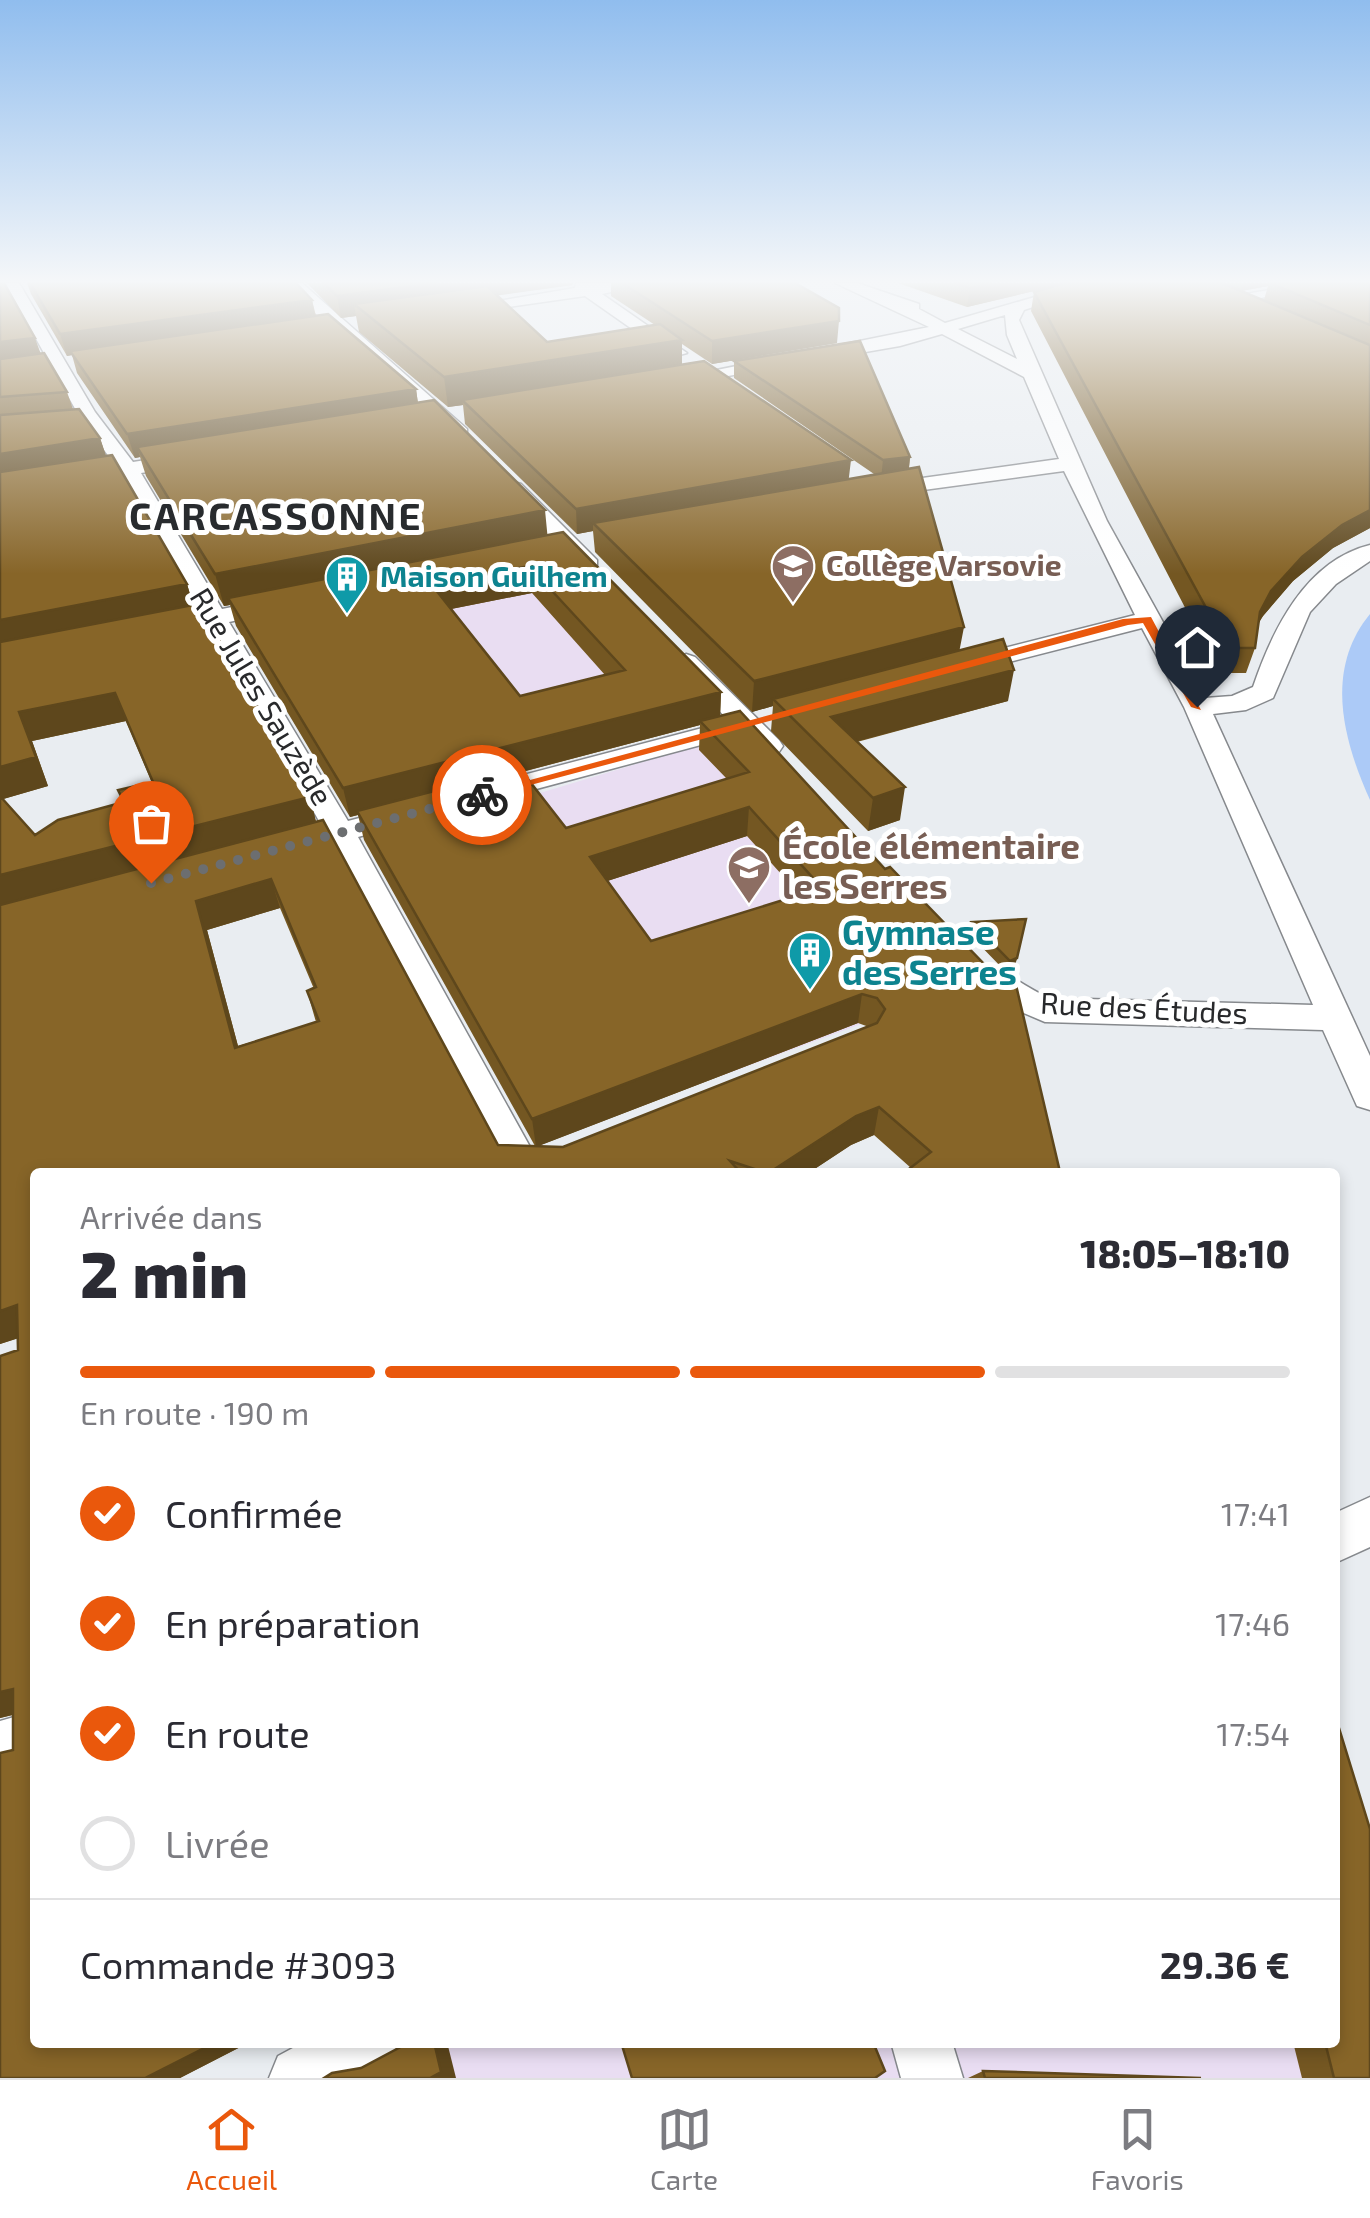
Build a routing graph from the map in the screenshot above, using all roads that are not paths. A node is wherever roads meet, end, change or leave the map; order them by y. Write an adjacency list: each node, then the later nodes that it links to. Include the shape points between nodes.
1 (65, 380): 10 (street, Rue Jules Sauzède, via 86,424)
2 (399, 380): 13 (street)
3 (679, 380): 6 (street)
4 (717, 380): 7 (street)
5 (1033, 380): 9 (street)
6 (653, 384)
7 (740, 396)
8 (207, 456): 10 (street)
9 (1070, 464): 11 (street); 19 (street)
10 (128, 468): 12 (street); 18 (street, Rue Jules Sauzède)
11 (865, 488)
12 (0, 490)
13 (580, 544): 15 (street); 16 (street)
14 (1370, 552): 23 (street, via 1325,580 1284,627 1264,692 1237,704)
15 (533, 554)
16 (612, 587)
17 (307, 599): 18 (street)
18 (213, 618): 20 (street); 27 (street, Rue Jules Sauzède)
19 (1147, 619): 22 (street); 23 (street)
20 (135, 634)
21 (666, 642): 25 (street)
22 (940, 672)
23 (1197, 707): 30 (street)
24 (786, 713): 25 (street)
25 (748, 724): 26 (street); 27 (street)
26 (787, 766)
27 (340, 832): 28 (street); 33 (street, Rue Jules Sauzède)
28 (265, 852)
29 (958, 948): 30 (street, Rue des Études, via 998,990 1045,1010)
30 (1332, 1018): 31 (street)
31 (1370, 1096)
32 (562, 1158): 34 (street)
33 (523, 1168)
34 (536, 1168)
35 (1370, 1521): 36 (street)
36 (1340, 1536)
37 (30, 1739): 38 (street)
38 (0, 1748)
39 (357, 2048): 41 (street)
40 (924, 2048): 42 (street)
41 (300, 2078)
42 (932, 2078)

